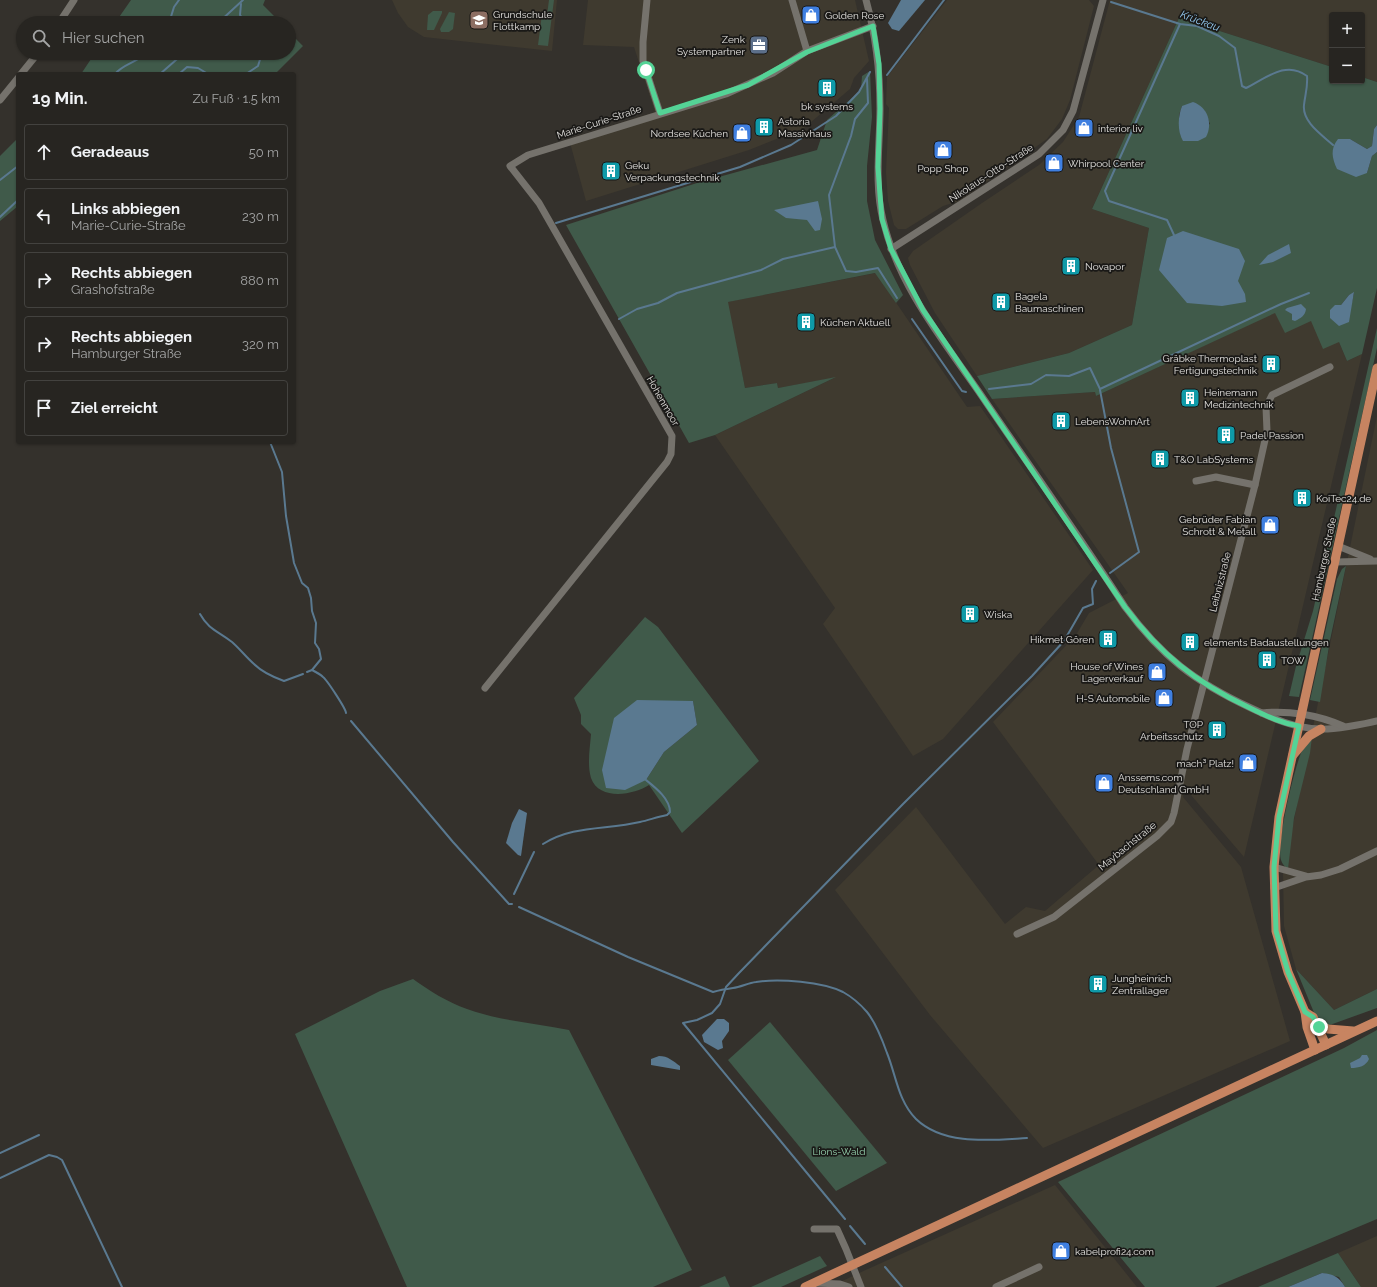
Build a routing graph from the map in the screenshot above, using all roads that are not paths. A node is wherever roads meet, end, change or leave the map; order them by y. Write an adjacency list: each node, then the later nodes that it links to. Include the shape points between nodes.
1 (74, 0): 6 (street)
2 (647, 0): 13 (street, via 643,61)
3 (792, 0): 8 (street)
4 (866, 0): 7 (street)
5 (1103, 0): 15 (street, Nikolaus-Otto-Straße, via 1074,110 1063,130 1039,154)
6 (64, 16)
7 (873, 26): 8 (street, Marie-Curie-Straße); 15 (street, via 879,64 880,195 882,219)
8 (807, 52): 13 (street, Marie-Curie-Straße, via 748,85)
9 (32, 60): 10 (street)
10 (23, 72)
11 (16, 80): 12 (street)
12 (0, 100)
13 (660, 113): 14 (street, Marie-Curie-Straße, via 528,155)
14 (510, 166): 24 (street, Hohenmoor, via 539,203 672,436 672,443 667,462)
15 (891, 249): 23 (street, via 923,310 1125,607 1155,644)
16 (1330, 367): 19 (street, Leibnizstraße, via 1272,395 1266,407 1267,431)
17 (1377, 368): 20 (main road, Hamburger Straße)
18 (1196, 481): 19 (street, via 1216,478)
19 (1255, 485): 23 (street, Leibnizstraße)
20 (1338, 546): 21 (street); 22 (main road, Hamburger Straße)
21 (1375, 560): 22 (street)
22 (1335, 562): 26 (main road, Hamburger Straße)
23 (1204, 684): 25 (street); 36 (street, Maybachstraße, via 1171,822 1157,836 1054,917)
24 (485, 688)
25 (1262, 713): 26 (street); 28 (street, via 1281,723)
26 (1302, 715): 28 (main road, Hamburger Straße); 29 (street)
27 (1377, 721): 29 (street)
28 (1299, 726): 30 (street); 31 (main road, Hamburger Straße)
29 (1344, 726): 30 (street)
30 (1321, 729): 31 (main road, Hamburger Straße, via 1309,736)
31 (1292, 756): 33 (main road, Hamburger Straße, via 1279,817)
32 (1377, 851): 34 (street, via 1340,869 1321,875)
33 (1274, 867): 34 (street); 35 (main road, Hamburger Straße)
34 (1306, 876): 35 (street)
35 (1274, 888): 37 (main road, Hamburger Straße, via 1276,931 1288,972)
36 (1017, 934)
37 (1305, 1012): 39 (main road, Hamburger Straße, via 1313,1017); 42 (main road, Hamburger Straße)
38 (1377, 1021): 40 (main road)
39 (1317, 1025): 40 (main road, via 1328,1029); 41 (main road, Hamburger Straße)
40 (1354, 1031): 41 (main road)
41 (1326, 1045): 42 (main road)
42 (1315, 1050): 44 (main road)
43 (814, 1229): 44 (street, via 837,1229)
44 (851, 1265): 46 (main road); 49 (street)
45 (1040, 1266): 50 (street)
46 (815, 1282): 47 (main road); 48 (street)
47 (805, 1287)
48 (849, 1287)
49 (861, 1287)
50 (996, 1287)

